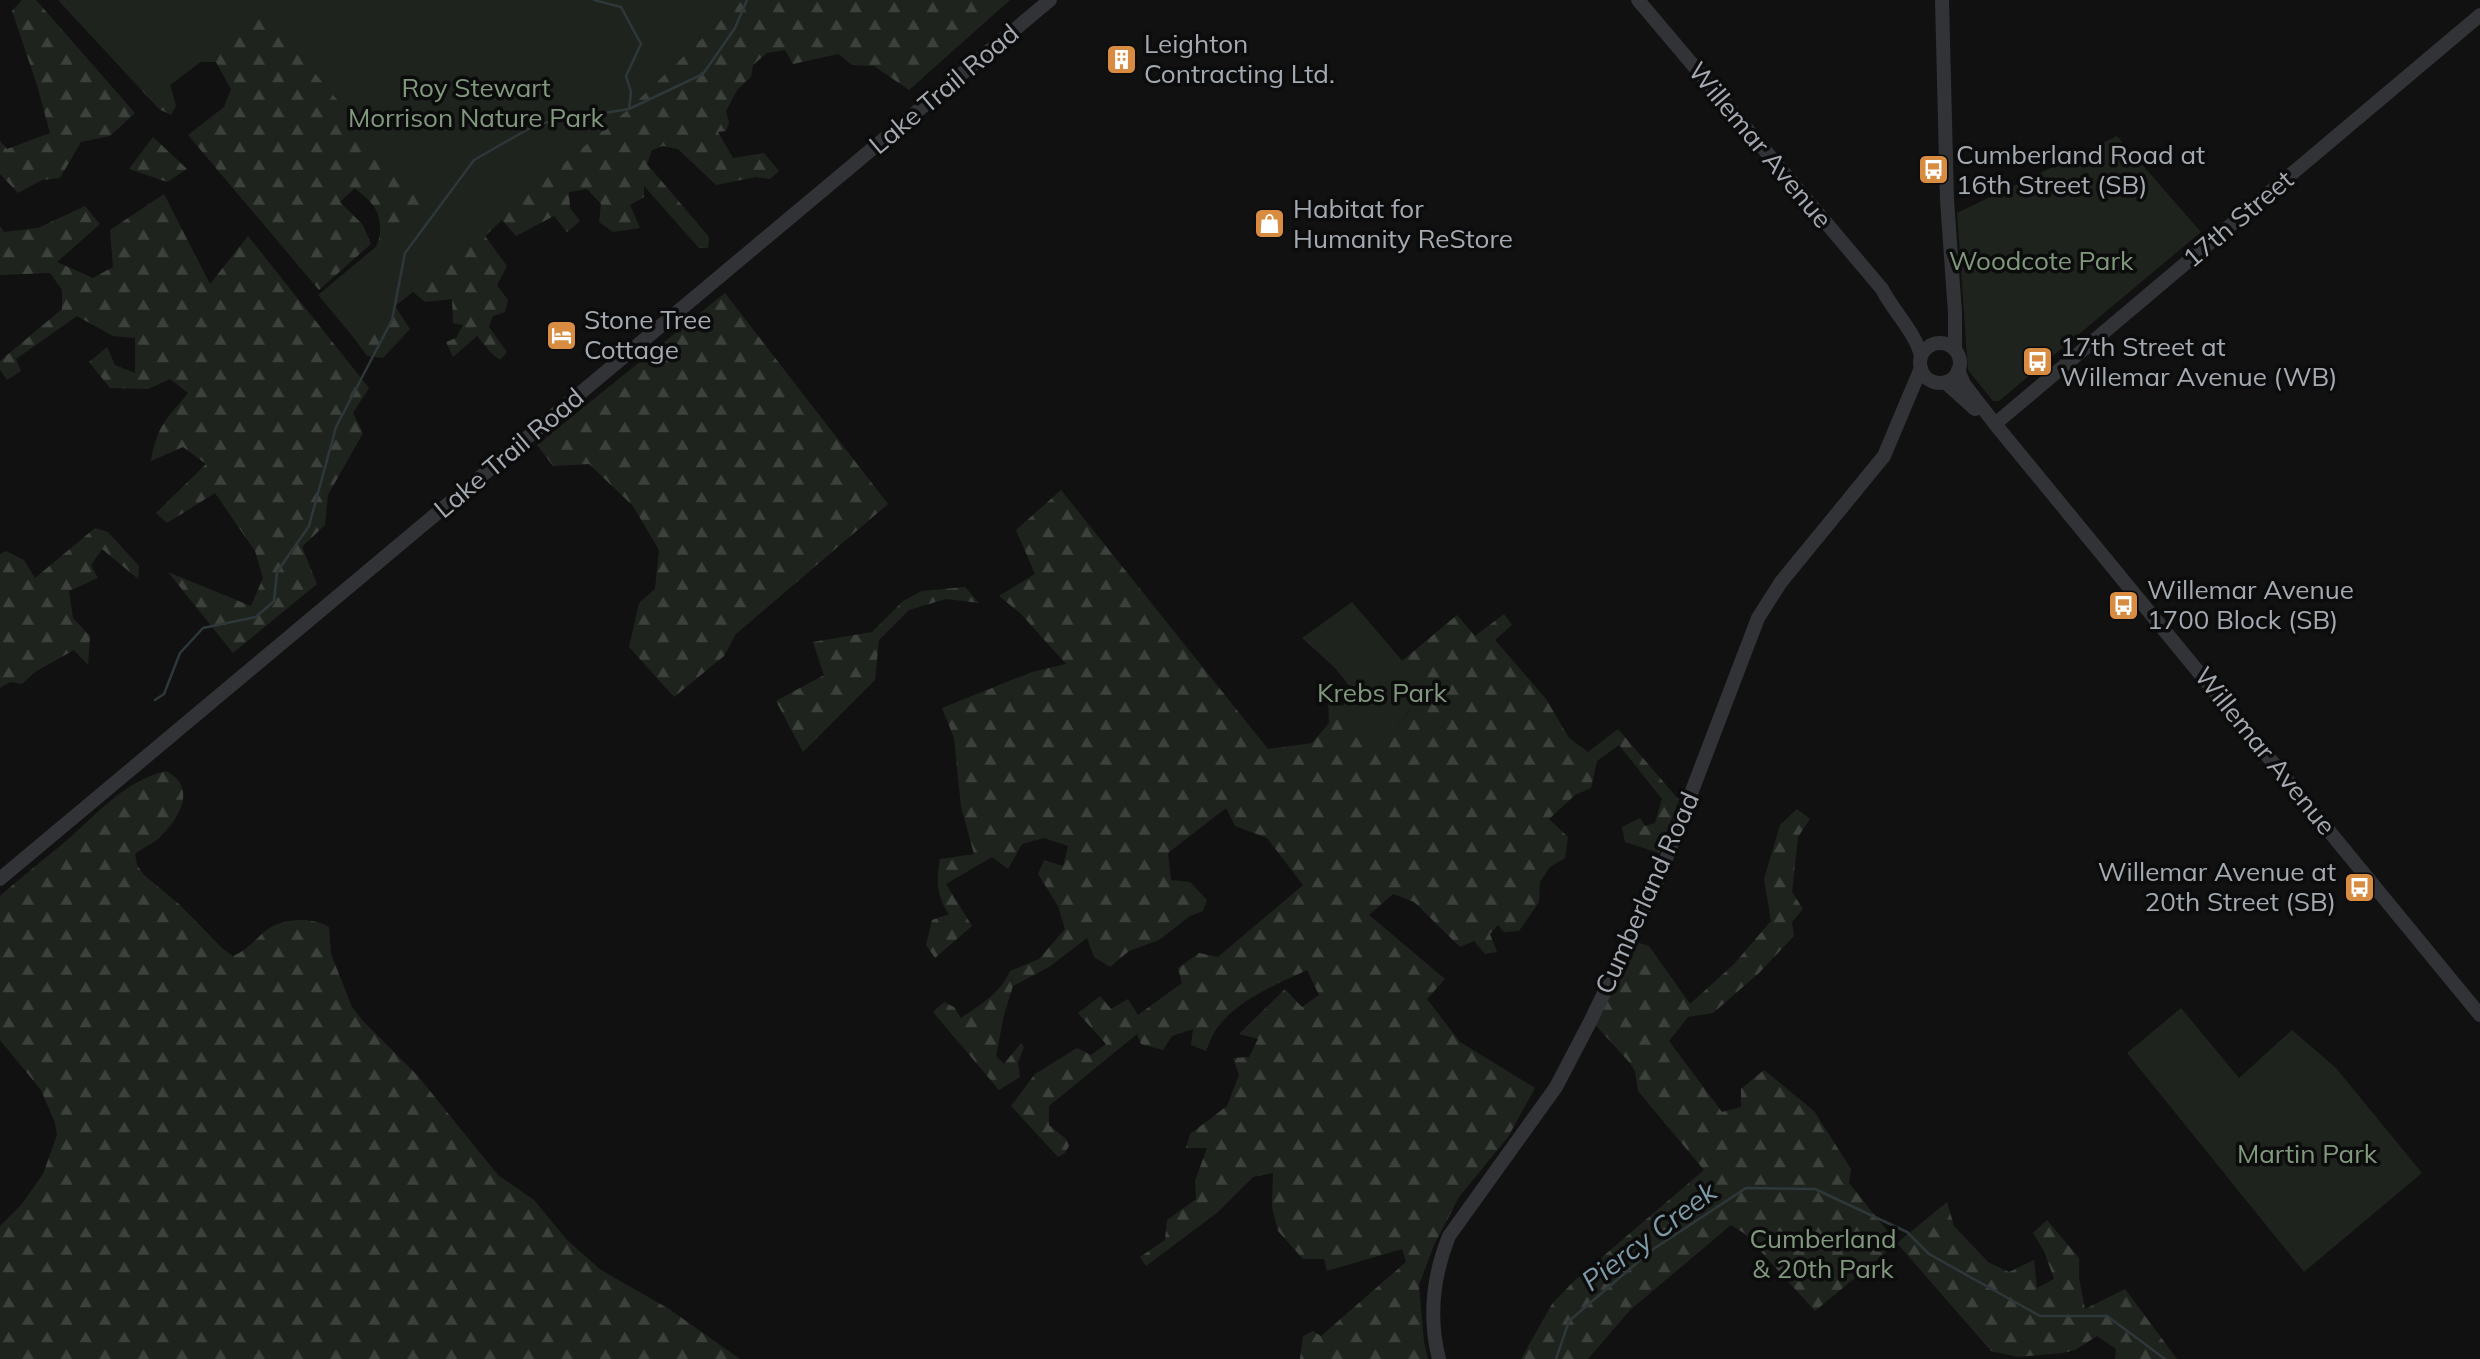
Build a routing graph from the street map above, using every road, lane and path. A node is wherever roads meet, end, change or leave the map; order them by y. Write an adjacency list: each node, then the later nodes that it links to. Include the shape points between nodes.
1 (1050, 0): 14 (street, Lake Trail Road)
2 (1638, 0): 5 (street, Willemar Avenue)
3 (1942, 0): 6 (street)
4 (2480, 15): 12 (street, 17th Street)
5 (1882, 289): 7 (street, Willemar Avenue); 9 (street, Willemar Avenue, via 1917,341)
6 (1953, 301): 7 (street); 8 (street)
7 (1937, 343): 8 (street); 9 (street, via 1927,348)
8 (1955, 350): 10 (street)
9 (1921, 362): 11 (street, via 1927,378); 13 (street, Cumberland Road)
10 (1958, 370): 11 (street); 12 (street, Willemar Avenue)
11 (1942, 382): 12 (street, Willemar Avenue); 13 (street, Cumberland Road, via 1921,393)
12 (1995, 424): 15 (street, Willemar Avenue)
13 (1894, 437): 16 (street, Cumberland Road, via 1877,466 1781,582 1758,618 1658,880 1591,1020 1556,1087 1449,1236 1433,1292)
14 (0, 879)
15 (2480, 1015)
16 (1439, 1359)

